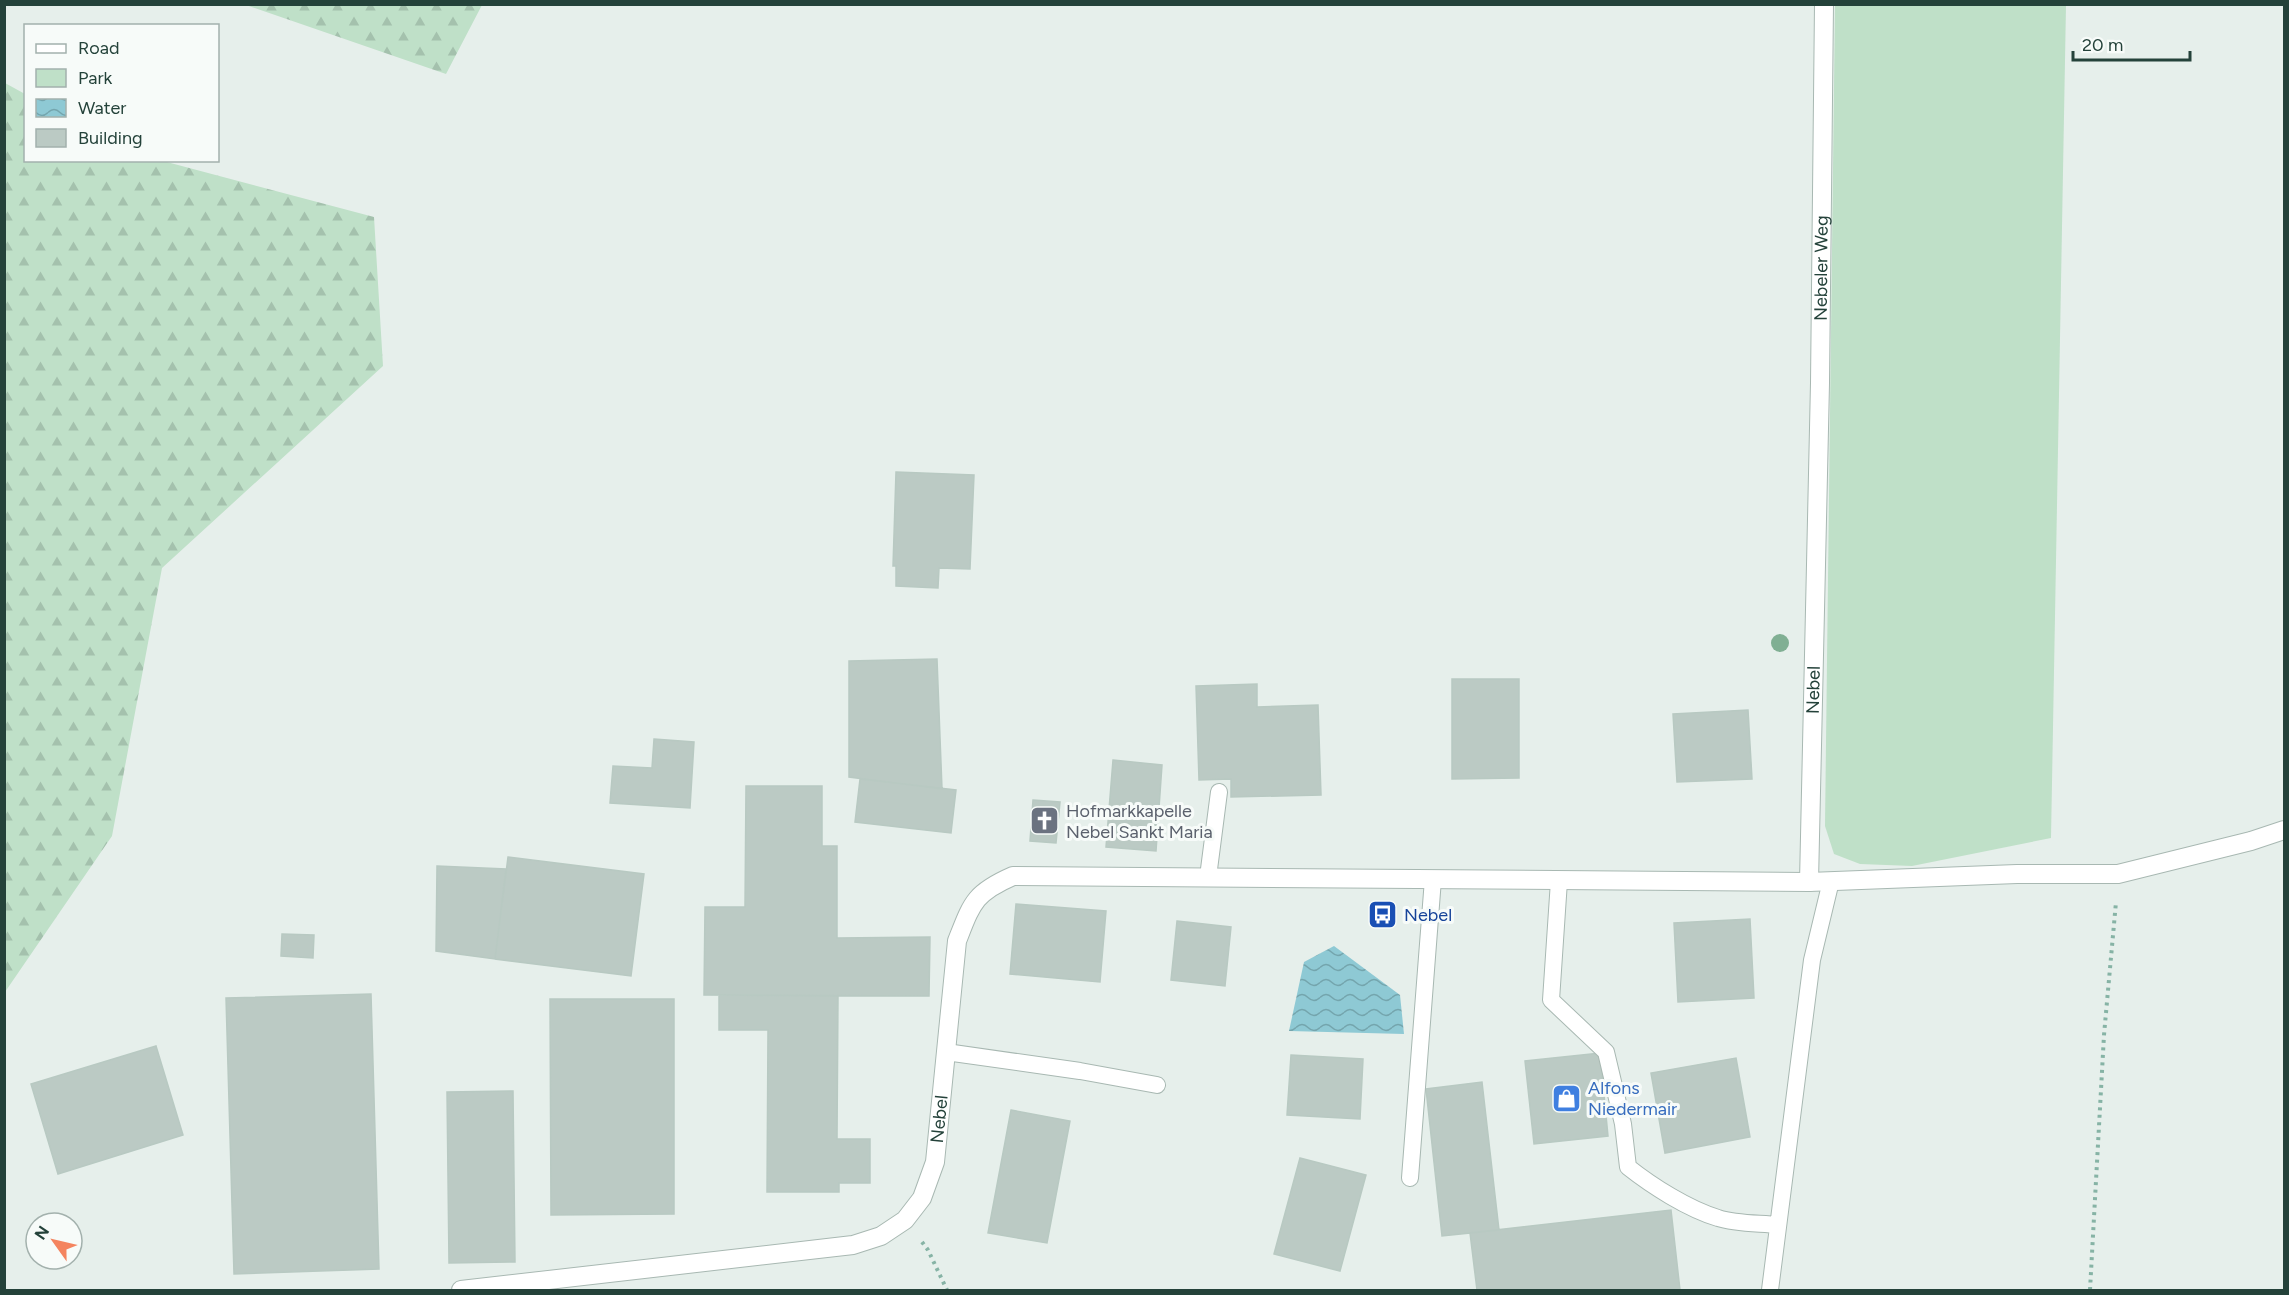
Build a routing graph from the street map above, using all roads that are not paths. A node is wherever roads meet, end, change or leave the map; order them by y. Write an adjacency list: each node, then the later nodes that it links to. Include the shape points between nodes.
1 (1824, 4): 2 (street, Nebeler Weg)
2 (1818, 533): 9 (street, Nebel)
3 (1219, 792): 5 (lane)
4 (2284, 830): 8 (street, Nebel, via 2118,874)
5 (1208, 877): 6 (street, Nebel); 10 (street, Nebel, via 1012,876 988,887 969,908 957,941)
6 (1433, 879): 7 (street, Nebel); 12 (lane)
7 (1559, 881): 9 (street, Nebel); 13 (lane, via 1551,1000 1606,1052 1623,1124 1628,1167 1673,1197 1719,1219)
8 (1831, 881): 9 (street, Nebel); 13 (lane, via 1812,960)
9 (1809, 882)
10 (946, 1052): 11 (lane); 14 (street, Nebel, via 935,1162 922,1198 905,1221 881,1236 853,1245)
11 (1157, 1085)
12 (1410, 1178)
13 (1778, 1225): 16 (lane)
14 (541, 1286): 15 (street, Nebel)
15 (461, 1290)
16 (1770, 1290)

